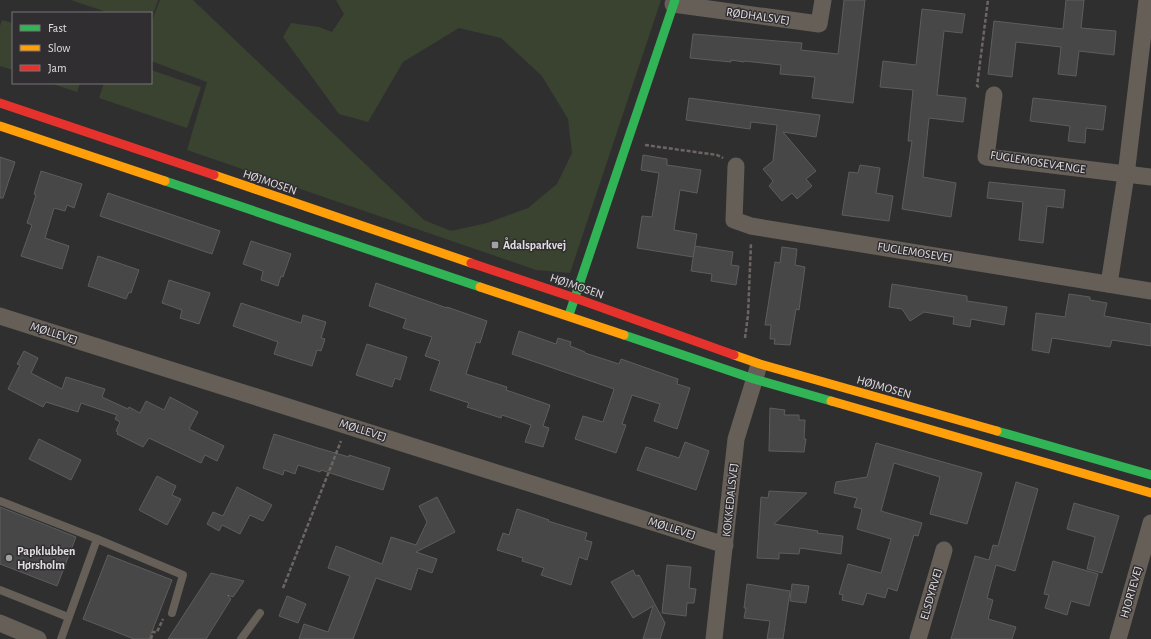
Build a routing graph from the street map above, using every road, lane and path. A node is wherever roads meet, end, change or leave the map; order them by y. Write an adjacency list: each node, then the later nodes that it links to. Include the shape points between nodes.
1 (823, 0): 4 (street, RØDHALSVEJ, via 820,24)
2 (988, 0): 5 (path, via 977,86)
3 (1147, 0): 10 (street)
4 (674, 2): 8 (street)
5 (994, 95): 10 (street, FUGLEMOSEVÆNGE, via 986,157)
6 (0, 103): 15 (street, HØJMOSEN)
7 (0, 126): 17 (street, HØJMOSEN)
8 (628, 141): 9 (path, via 716,155); 15 (street)
9 (736, 166): 12 (street, FUGLEMOSEVEJ, via 734,220)
10 (1126, 175): 11 (street, FUGLEMOSEVÆNGE); 13 (street)
11 (1151, 177)
12 (752, 226): 13 (street, FUGLEMOSEVEJ); 18 (path, via 748,315)
13 (1109, 284): 14 (street, FUGLEMOSEVEJ)
14 (1151, 291)
15 (575, 298): 17 (street); 18 (street, HØJMOSEN)
16 (0, 316): 20 (street, MØLLEVEJ)
17 (568, 317): 19 (street, HØJMOSEN)
18 (743, 358): 19 (street, HØJMOSEN)
19 (757, 372): 21 (street, HØJMOSEN); 22 (street, HØJMOSEN); 26 (street, KOKKEDALSVEJ, via 736,439)
20 (348, 426): 26 (street, MØLLEVEJ); 28 (path)
21 (1151, 475)
22 (1151, 493)
23 (0, 501): 25 (lane)
24 (1151, 523): 40 (street, HJORTEVEJ)
25 (97, 539): 30 (lane, via 183,575); 32 (lane)
26 (725, 545): 38 (street, KOKKEDALSVEJ)
27 (944, 550): 39 (street, ELSDYRVEJ)
28 (283, 588)
29 (0, 590): 32 (lane)
30 (172, 613): 36 (path, via 164,619 157,632 153,632)
31 (260, 613): 37 (lane)
32 (68, 617): 35 (lane)
33 (0, 623): 34 (street)
34 (32, 638)
35 (61, 639)
36 (150, 639)
37 (240, 639)
38 (714, 639)
39 (918, 639)
40 (1118, 639)

